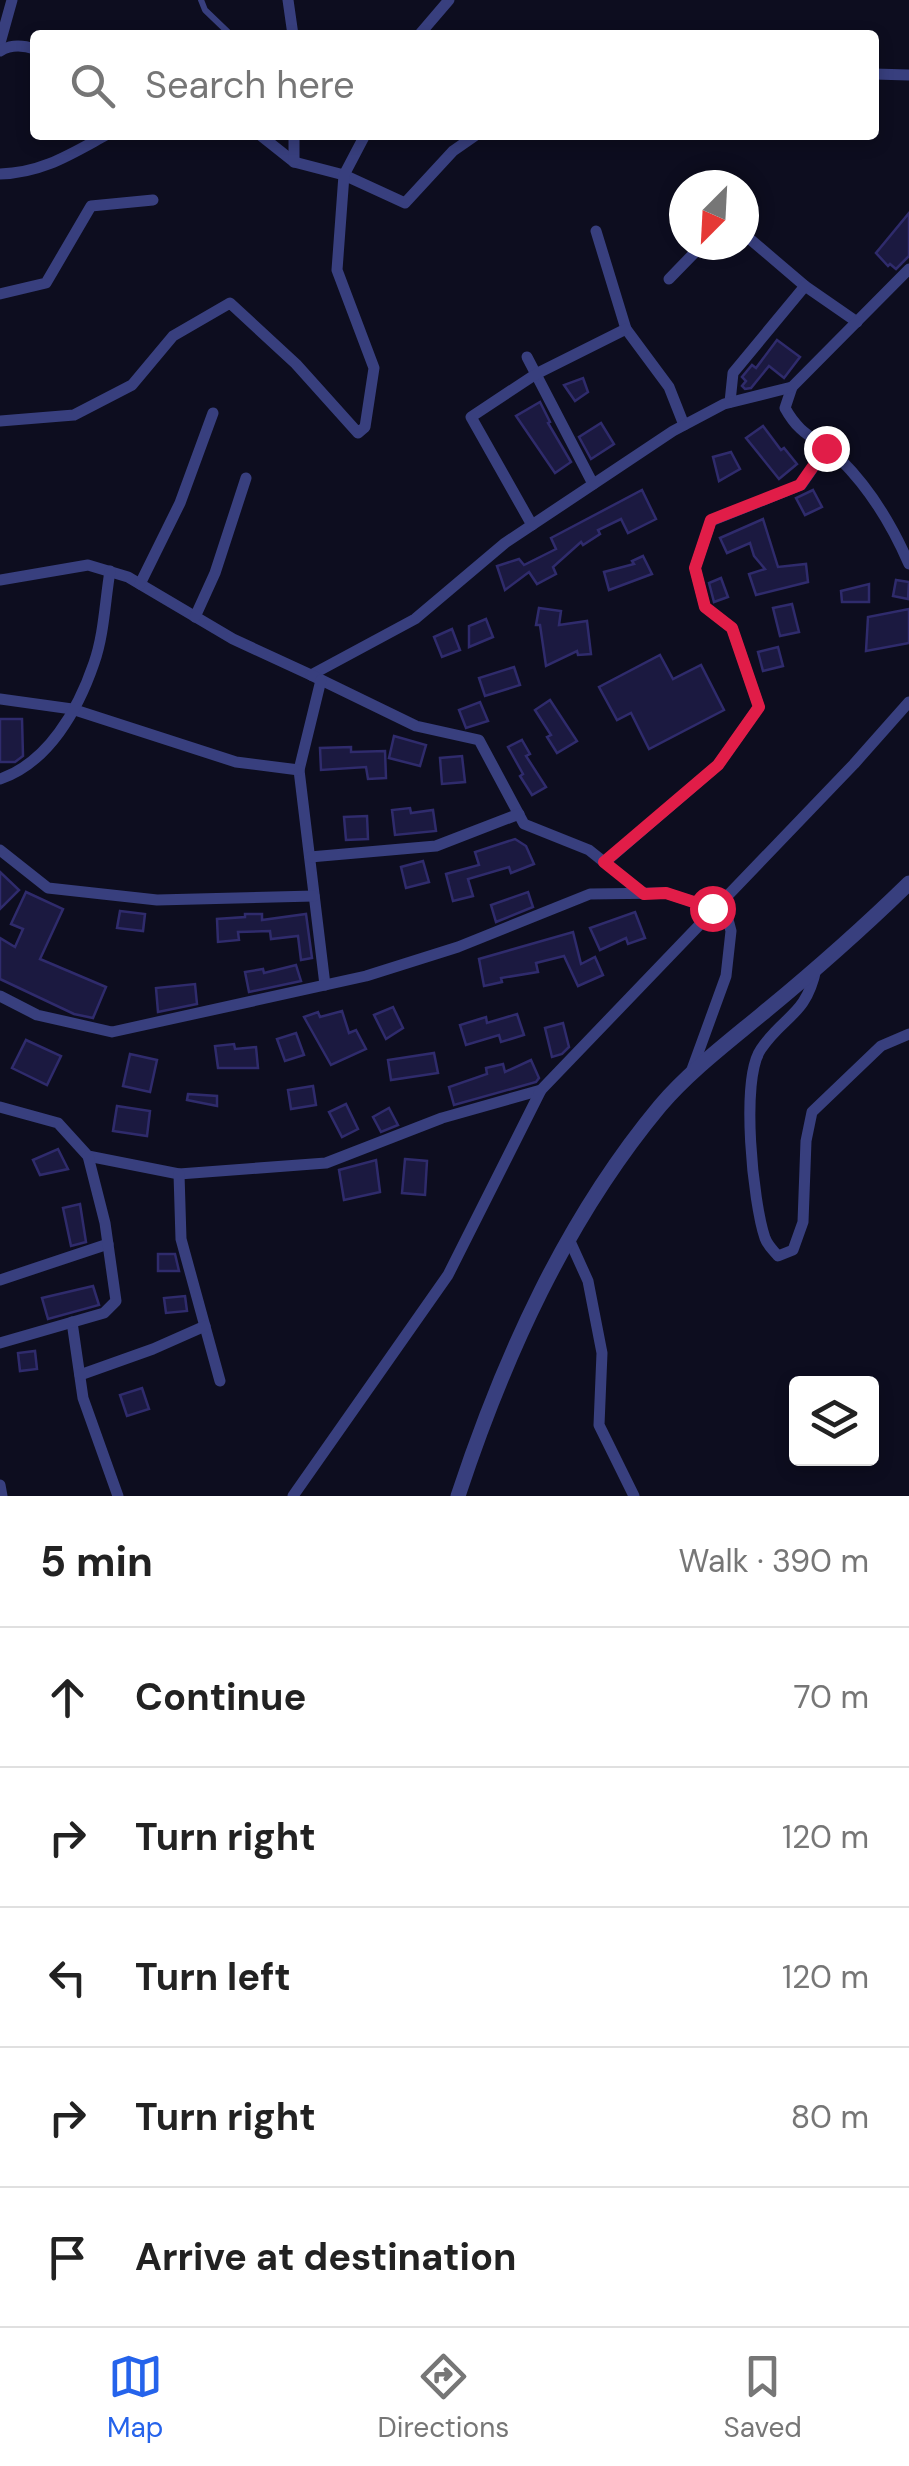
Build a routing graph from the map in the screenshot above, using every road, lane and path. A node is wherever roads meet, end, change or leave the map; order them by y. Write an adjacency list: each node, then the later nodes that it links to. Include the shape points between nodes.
1 (12, 0): 8 (street)
2 (201, 0): 5 (lane)
3 (288, 0): 6 (street)
4 (449, 0): 7 (street)
5 (226, 30)
6 (291, 30)
7 (423, 30)
8 (0, 43)
9 (30, 48): 10 (street)
10 (0, 50)
11 (879, 74): 12 (street)
12 (909, 75)
13 (97, 140): 19 (street, via 49,166)
14 (266, 140): 18 (street)
15 (294, 140): 18 (street)
16 (362, 140): 20 (street)
17 (469, 140): 20 (street, via 405,204)
18 (294, 162): 20 (street)
19 (0, 174)
20 (344, 175): 36 (street, via 337,270 374,368 365,426 358,432 230,303 173,336 132,384 74,415)
21 (153, 200): 28 (street, via 91,206 46,283)
22 (596, 231): 30 (street)
23 (759, 247): 27 (street)
24 (688, 260): 26 (street)
25 (909, 269): 29 (street)
26 (669, 280)
27 (805, 286): 29 (street); 34 (street, via 733,372)
28 (0, 294)
29 (857, 322): 33 (street)
30 (626, 329): 32 (street); 37 (street, via 669,387)
31 (527, 357): 32 (street)
32 (536, 374): 40 (street); 41 (street, via 471,418)
33 (792, 387): 34 (street); 38 (street, via 785,408 796,428)
34 (730, 402): 37 (street)
35 (214, 413): 45 (street)
36 (0, 421)
37 (684, 425): 40 (street)
38 (826, 448): 42 (street, via 876,499); 56 (street, via 800,485 711,520 695,568 701,594 705,607 732,628 759,707 718,765)
39 (246, 478): 46 (street)
40 (593, 484): 41 (street)
41 (532, 524): 47 (street, via 415,619)
42 (909, 564)
43 (110, 572): 44 (street, via 88,565); 45 (street); 50 (street, via 95,662)
44 (0, 580)
45 (140, 584): 46 (street)
46 (195, 616): 47 (street)
47 (316, 678): 51 (street); 53 (street, via 416,726 479,740)
48 (0, 699): 50 (street)
49 (909, 702): 60 (street)
50 (72, 709): 51 (street, via 236,762); 52 (street, via 61,733 20,772)
51 (299, 770): 55 (street)
52 (0, 779)
53 (519, 814): 55 (street, via 436,846); 56 (street, via 524,824)
54 (0, 850): 59 (street, via 48,888 156,900)
55 (310, 857): 59 (street)
56 (604, 862): 58 (street)
57 (909, 882): 62 (street)
58 (644, 894): 61 (street, via 666,893); 63 (street, via 590,894 458,946)
59 (314, 896): 63 (street)
60 (722, 898): 61 (street); 66 (street, via 731,931 726,976)
61 (712, 908): 67 (street)
62 (816, 969): 65 (street, via 810,996 758,1052 749,1097 756,1199 766,1243 778,1256 793,1250 803,1222 812,1112 880,1046); 66 (street)
63 (325, 985): 64 (street, via 112,1032 37,1015)
64 (0, 996)
65 (909, 1034)
66 (688, 1078): 71 (street, via 584,1209)
67 (541, 1090): 70 (street, via 442,1118 326,1163); 82 (street, via 448,1275)
68 (1, 1110): 69 (street, via 58,1122)
69 (88, 1156): 70 (street); 72 (street)
70 (179, 1174): 75 (street, via 182,1239)
71 (569, 1240): 83 (street, via 512,1354); 84 (street, via 588,1281 602,1353 599,1424)
72 (108, 1244): 73 (street); 74 (street, via 116,1301 104,1313)
73 (0, 1280)
74 (72, 1322): 76 (street); 77 (street)
75 (206, 1326): 77 (street); 78 (street)
76 (0, 1342)
77 (80, 1376): 81 (street)
78 (220, 1380)
79 (0, 1485): 80 (street)
80 (2, 1496)
81 (118, 1496)
82 (293, 1496)
83 (458, 1496)
84 (634, 1496)

